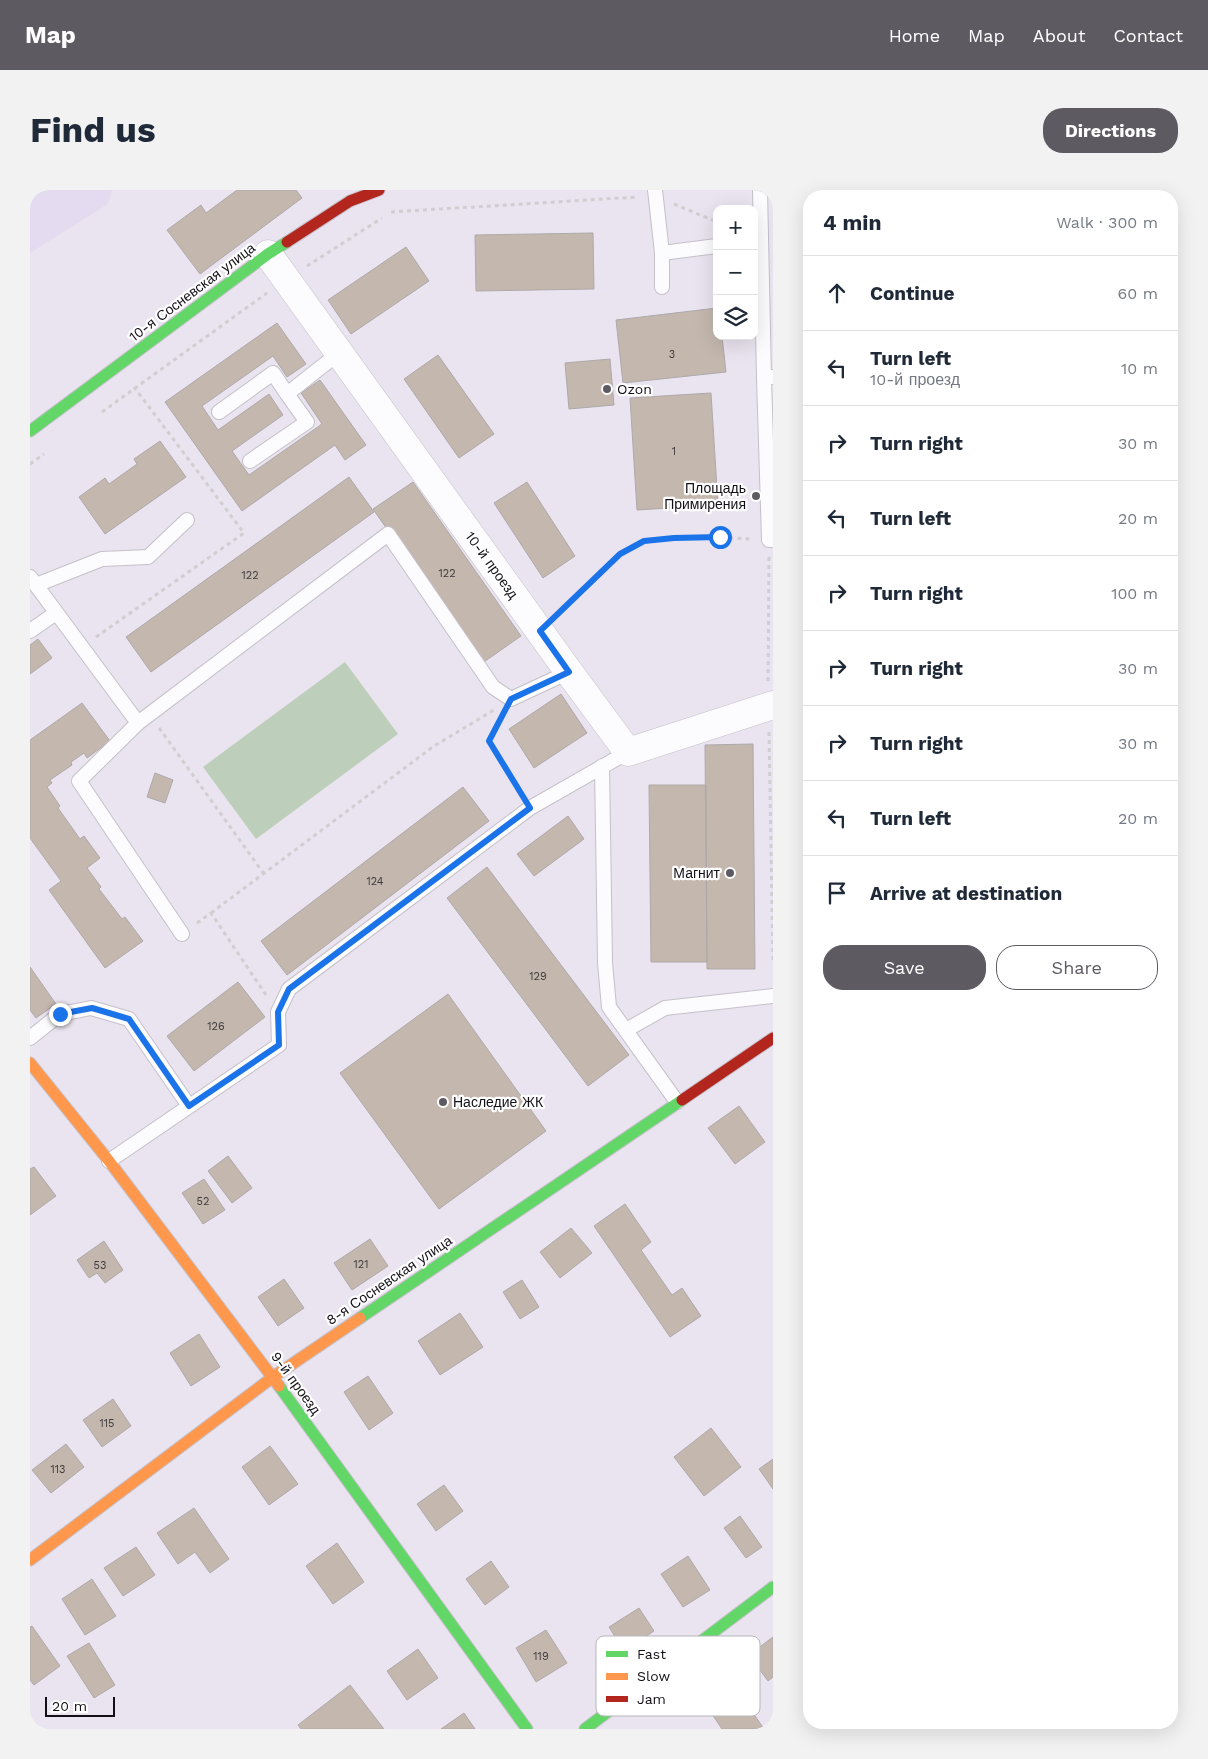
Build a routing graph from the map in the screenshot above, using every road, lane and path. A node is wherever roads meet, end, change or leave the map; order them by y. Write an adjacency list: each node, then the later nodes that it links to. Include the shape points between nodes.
1 (379, 190): 10 (street, 10-я Сосневская улица, via 350,201)
2 (760, 190): 7 (lane)
3 (655, 193): 4 (path); 6 (path); 9 (lane)
4 (390, 212)
5 (382, 217): 11 (path)
6 (713, 220)
7 (763, 240): 14 (lane)
8 (713, 247): 9 (lane)
9 (662, 253): 12 (lane)
10 (268, 254): 11 (street, 10-й проезд); 18 (street, 10-я Сосневская улица)
11 (286, 280): 13 (street, 10-й проезд); 17 (path)
12 (662, 287)
13 (339, 353): 15 (lane); 27 (street, 10-й проезд)
14 (768, 377): 23 (lane)
15 (287, 394): 16 (lane, via 273,373); 20 (lane, via 307,422)
16 (219, 412)
17 (95, 417)
18 (30, 431)
19 (46, 452): 21 (path)
20 (250, 461)
21 (30, 464)
22 (187, 520): 24 (lane, via 148,557 102,559)
23 (771, 540): 27 (path, via 720,537 644,541 620,554); 30 (path)
24 (33, 581): 25 (lane)
25 (56, 613): 26 (lane); 31 (lane)
26 (30, 631)
27 (540, 631): 28 (street, 10-й проезд)
28 (569, 672): 29 (lane); 32 (street, 10-й проезд)
29 (511, 699): 31 (lane, via 493,687 388,534); 34 (path, via 489,741); 35 (path, via 434,746)
30 (771, 706): 32 (street); 38 (path)
31 (144, 719): 35 (path); 37 (lane, via 79,781)
32 (628, 752): 33 (lane)
33 (602, 766): 34 (lane); 41 (lane, via 605,963 609,1007)
34 (530, 808): 40 (lane, via 289,989)
35 (264, 874): 36 (path)
36 (210, 913): 37 (path); 40 (path)
37 (182, 934)
38 (773, 964)
39 (773, 996): 41 (lane, via 665,1008)
40 (278, 1012): 46 (lane, via 279,1045)
41 (626, 1030): 45 (lane)
42 (30, 1038): 46 (lane, via 60,1014 92,1008 129,1019)
43 (773, 1038): 45 (street, 8-я Сосневская улица)
44 (30, 1064): 47 (street, 9-й проезд)
45 (677, 1102): 48 (street, 8-я Сосневская улица)
46 (189, 1106): 47 (lane)
47 (109, 1161): 48 (street, 9-й проезд)
48 (274, 1377): 49 (street, 8-я Сосневская улица); 53 (street, 9-й проезд)
49 (30, 1560)
50 (773, 1587): 51 (street)
51 (708, 1636)
52 (602, 1716): 54 (street)
53 (527, 1729)
54 (585, 1729)

